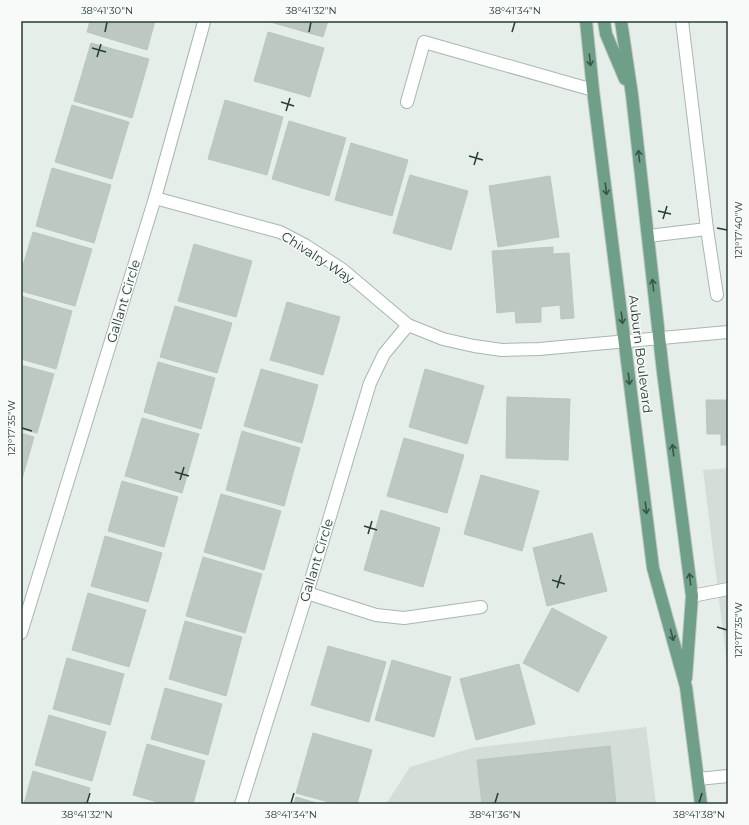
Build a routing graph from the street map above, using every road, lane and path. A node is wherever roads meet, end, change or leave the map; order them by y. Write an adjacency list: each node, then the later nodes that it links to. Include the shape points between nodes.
1 (586, 21): 6 (main road, Auburn Boulevard, one-way to 6)
2 (604, 21): 7 (main road, via 606,34)
3 (621, 21): 7 (main road, Auburn Boulevard)
4 (682, 21): 10 (street)
5 (204, 22): 9 (street)
6 (593, 90): 8 (street, via 424,42); 16 (main road, Auburn Boulevard, one-way to 16)
7 (632, 95): 11 (main road, Auburn Boulevard, one-way to 7)
8 (407, 102)
9 (155, 198): 13 (street, Chivalry Way, via 280,232 343,270); 21 (street, Gallant Circle)
10 (707, 229): 11 (street); 12 (street)
11 (648, 236): 15 (main road, Auburn Boulevard, one-way to 11)
12 (717, 295)
13 (408, 325): 16 (street, Chivalry Way, via 443,339 502,350); 18 (street, Gallant Circle, via 384,354 370,383)
14 (728, 332): 15 (street, Chivalry Way)
15 (659, 338): 16 (street, Chivalry Way); 19 (main road, Auburn Boulevard, one-way to 15)
16 (624, 341): 22 (main road, Auburn Boulevard, one-way to 22, via 653,568)
17 (728, 589): 19 (street)
18 (306, 593): 20 (street, via 376,616 404,618); 25 (street, Gallant Circle)
19 (692, 596): 22 (main road, Auburn Boulevard)
20 (481, 607)
21 (21, 633)
22 (686, 687): 24 (main road, Auburn Boulevard)
23 (728, 776): 24 (street)
24 (698, 779): 26 (main road, Auburn Boulevard)
25 (241, 804)
26 (701, 804)

